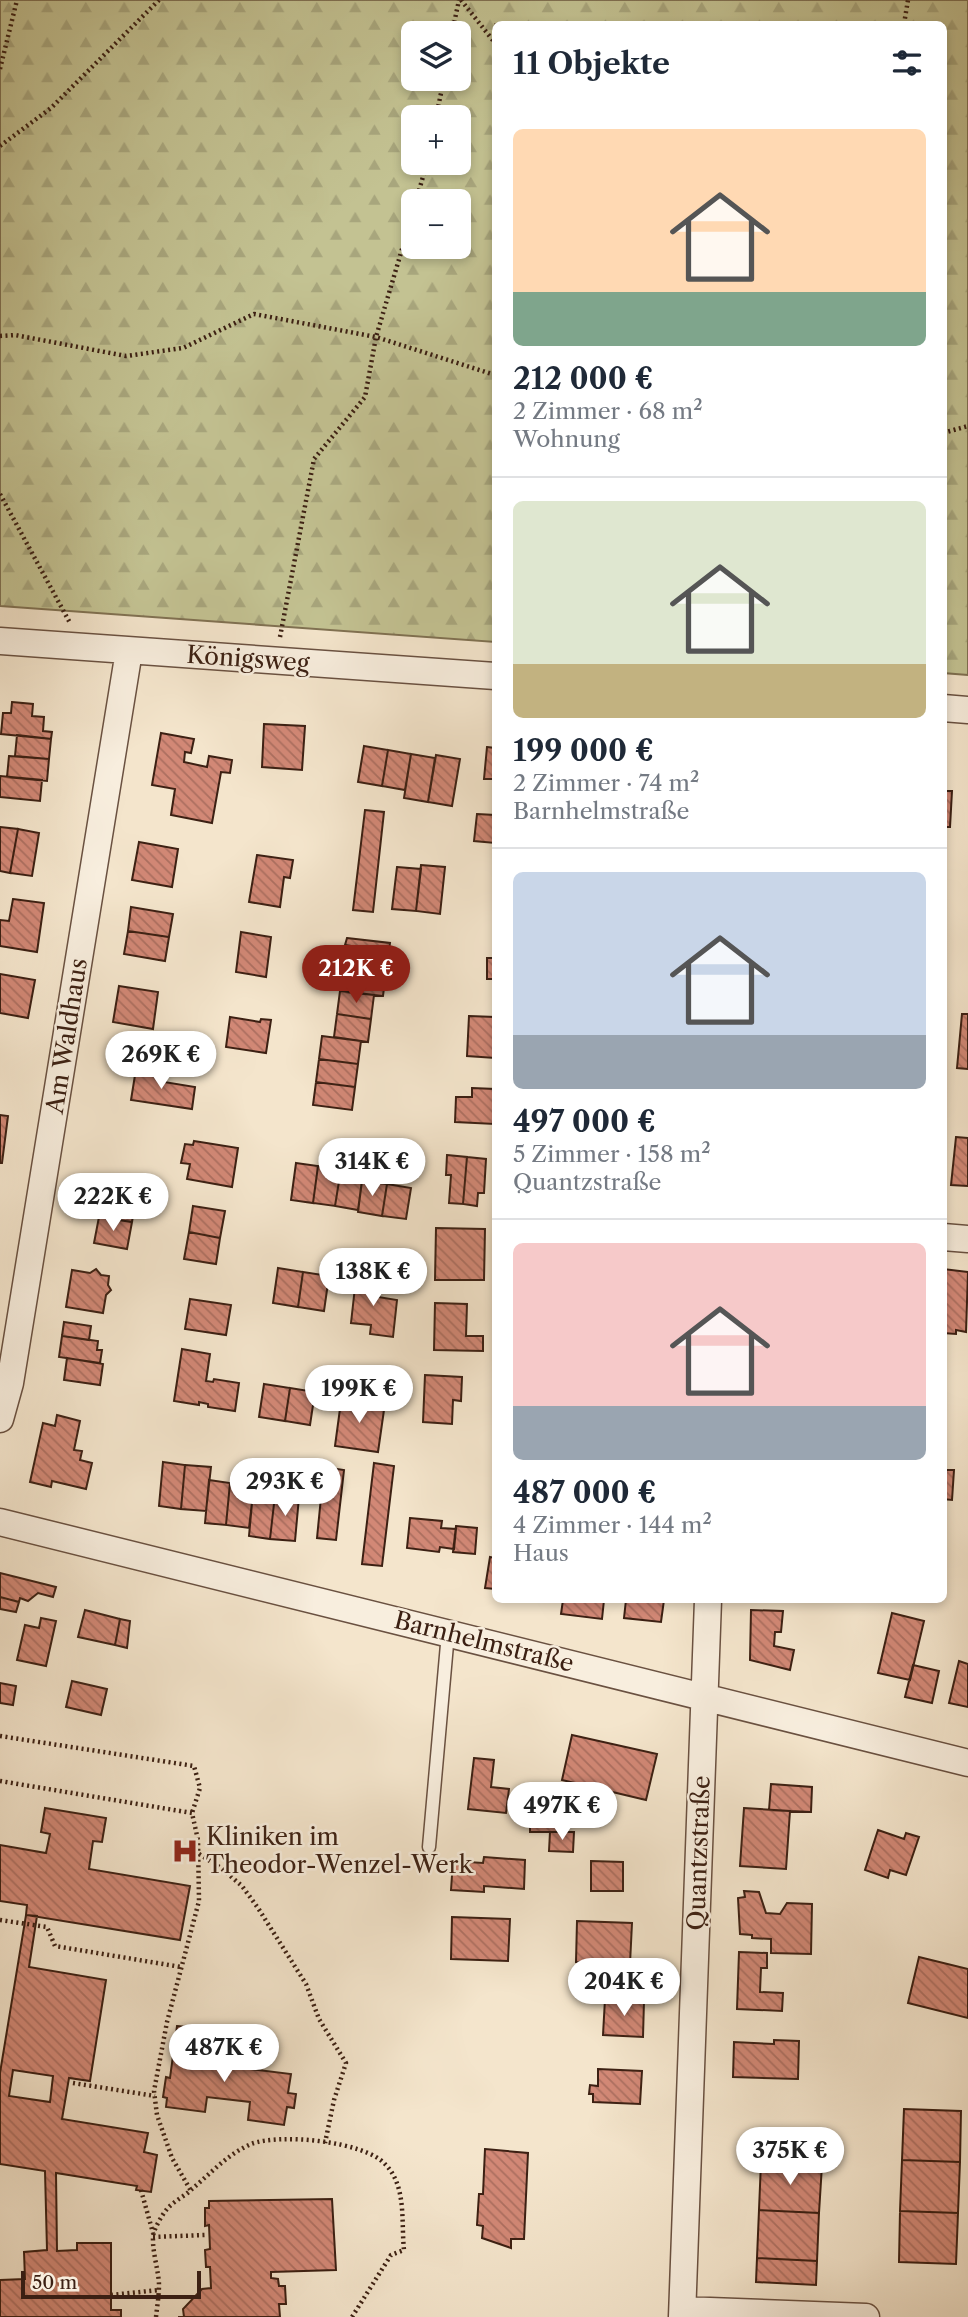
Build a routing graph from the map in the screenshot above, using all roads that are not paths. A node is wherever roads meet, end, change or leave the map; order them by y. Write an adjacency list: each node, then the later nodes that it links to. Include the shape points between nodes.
1 (0, 641): 2 (street, Königsweg)
2 (129, 651): 3 (street, Königsweg); 8 (street, Am Waldhaus, via 10,1382)
3 (492, 676)
4 (947, 708): 5 (street)
5 (968, 710)
6 (947, 1237): 7 (street)
7 (968, 1239)
8 (0, 1419)
9 (0, 1522): 11 (street, Barnhelmstraße)
10 (708, 1603): 12 (street, Quantzstraße)
11 (449, 1633): 12 (street, Barnhelmstraße); 14 (lane)
12 (704, 1696): 13 (street, Barnhelmstraße); 15 (street, Quantzstraße)
13 (968, 1763)
14 (429, 1847)
15 (683, 2314): 16 (street)
16 (866, 2317)

